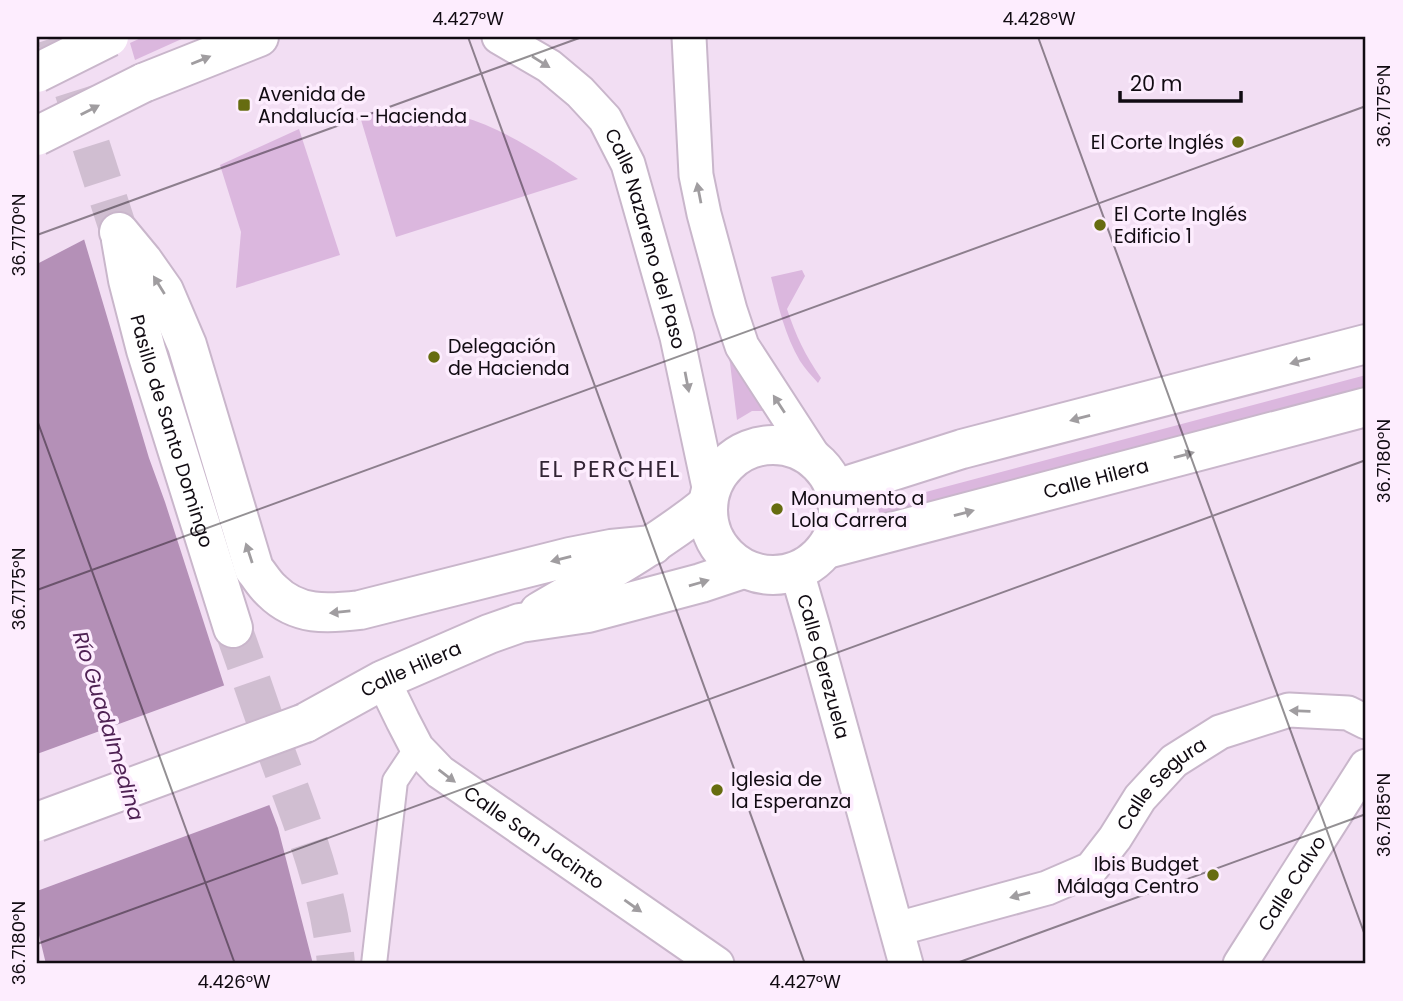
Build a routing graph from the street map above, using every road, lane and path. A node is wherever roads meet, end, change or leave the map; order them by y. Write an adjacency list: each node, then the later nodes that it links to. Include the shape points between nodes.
1 (109, 37): 5 (main road, bridge)
2 (258, 37): 6 (main road, one-way to 2, bridge, via 143,83)
3 (499, 37): 10 (street, Calle Nazareno del Paso, one-way to 10, via 549,66 580,92 605,119 628,164 677,337)
4 (689, 37): 9 (street, one-way to 4, via 742,346 730,310 696,175)
5 (37, 73)
6 (37, 136)
7 (1366, 344): 9 (main road, one-way to 9, via 962,449)
8 (1366, 407): 12 (main road, Calle Hilera, one-way to 8)
9 (826, 475): 10 (main road, via 795,448 771,444 747,450 727,465); 12 (main road, via 839,520)
10 (709, 498): 11 (main road, Calle Hilera); 13 (main road, via 711,530 723,552)
11 (653, 545): 15 (main road, Calle Hilera); 16 (main road, Pasillo de Santo Domingo, one-way to 16, via 570,557 360,610 330,614 290,605 271,591 254,569 187,345 164,291 119,232 146,350)
12 (827, 549): 14 (main road)
13 (743, 569): 14 (main road, via 769,575); 15 (main road, Calle Hilera, one-way to 13, via 588,613)
14 (797, 572): 22 (street, Calle Cerezuela)
15 (520, 623): 17 (main road, Calle Hilera)
16 (233, 628)
17 (383, 680): 19 (street, Calle San Jacinto); 21 (main road, Calle Hilera, bridge, via 305,723)
18 (1366, 722): 22 (street, Calle Segura, one-way to 22, via 1348,713 1289,710 1220,732 1174,761 1140,798 1091,869 1047,888)
19 (417, 748): 23 (street, via 395,781); 24 (street, Calle San Jacinto, one-way to 24, via 440,772)
20 (1366, 766): 26 (street, Calle Calvo)
21 (37, 822)
22 (897, 929): 25 (street, Calle Cerezuela)
23 (374, 964)
24 (717, 964)
25 (906, 964)
26 (1240, 964)

